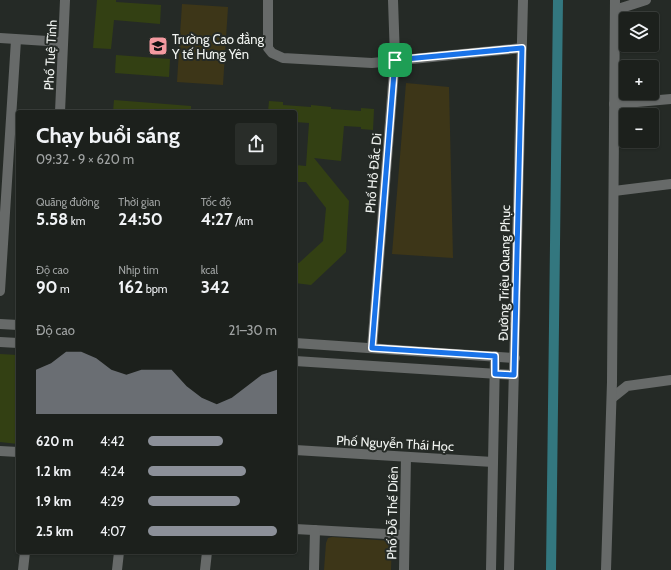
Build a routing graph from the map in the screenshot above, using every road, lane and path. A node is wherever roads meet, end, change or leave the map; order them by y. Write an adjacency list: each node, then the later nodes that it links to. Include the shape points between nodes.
1 (65, 0): 9 (street, Phố Tuệ Tĩnh)
2 (268, 0): 11 (street, via 268,48 277,56 372,62)
3 (393, 0): 11 (street, Phố Hồ Đắc Di)
4 (523, 0): 10 (street, Đường Triệu Quang Phục)
5 (646, 0): 6 (street)
6 (615, 5): 13 (street)
7 (0, 38): 8 (street)
8 (16, 40): 9 (street); 15 (street)
9 (63, 42): 14 (street, Phố Tuệ Tĩnh)
10 (522, 48): 11 (street); 26 (street, Đường Triệu Quang Phục)
11 (395, 60): 24 (street, Phố Hồ Đắc Di)
12 (671, 99): 13 (street)
13 (614, 104): 17 (street)
14 (60, 110)
15 (4, 177): 18 (street)
16 (671, 184): 17 (street)
17 (614, 191): 31 (street)
18 (0, 291)
19 (0, 324): 20 (street)
20 (16, 326)
21 (0, 342): 22 (street)
22 (16, 343)
23 (297, 343): 24 (street)
24 (372, 348): 25 (street)
25 (495, 356): 26 (street); 28 (street, Đường Triệu Quang Phục)
26 (514, 358): 29 (street, Đường Triệu Quang Phục)
27 (297, 361): 28 (street)
28 (495, 374): 29 (street); 36 (street, Đường Triệu Quang Phục)
29 (514, 375): 49 (street, Đường Triệu Quang Phục)
30 (671, 380): 31 (street, via 627,386)
31 (612, 398): 50 (street)
32 (297, 450): 35 (street, Phố Nguyễn Thái Học)
33 (0, 451): 34 (street)
34 (16, 452)
35 (406, 458): 36 (street, Phố Nguyễn Thái Học); 39 (street, Phố Đỗ Thế Diên)
36 (493, 462): 48 (street, Đường Triệu Quang Phục)
37 (297, 529): 38 (street)
38 (315, 530): 39 (street); 46 (street)
39 (404, 535): 47 (street, Phố Đỗ Thế Diên)
40 (25, 554): 43 (street)
41 (119, 554): 44 (street)
42 (207, 554): 45 (street)
43 (23, 570)
44 (117, 570)
45 (205, 570)
46 (314, 570)
47 (404, 570)
48 (491, 570)
49 (509, 570)
50 (606, 570)

